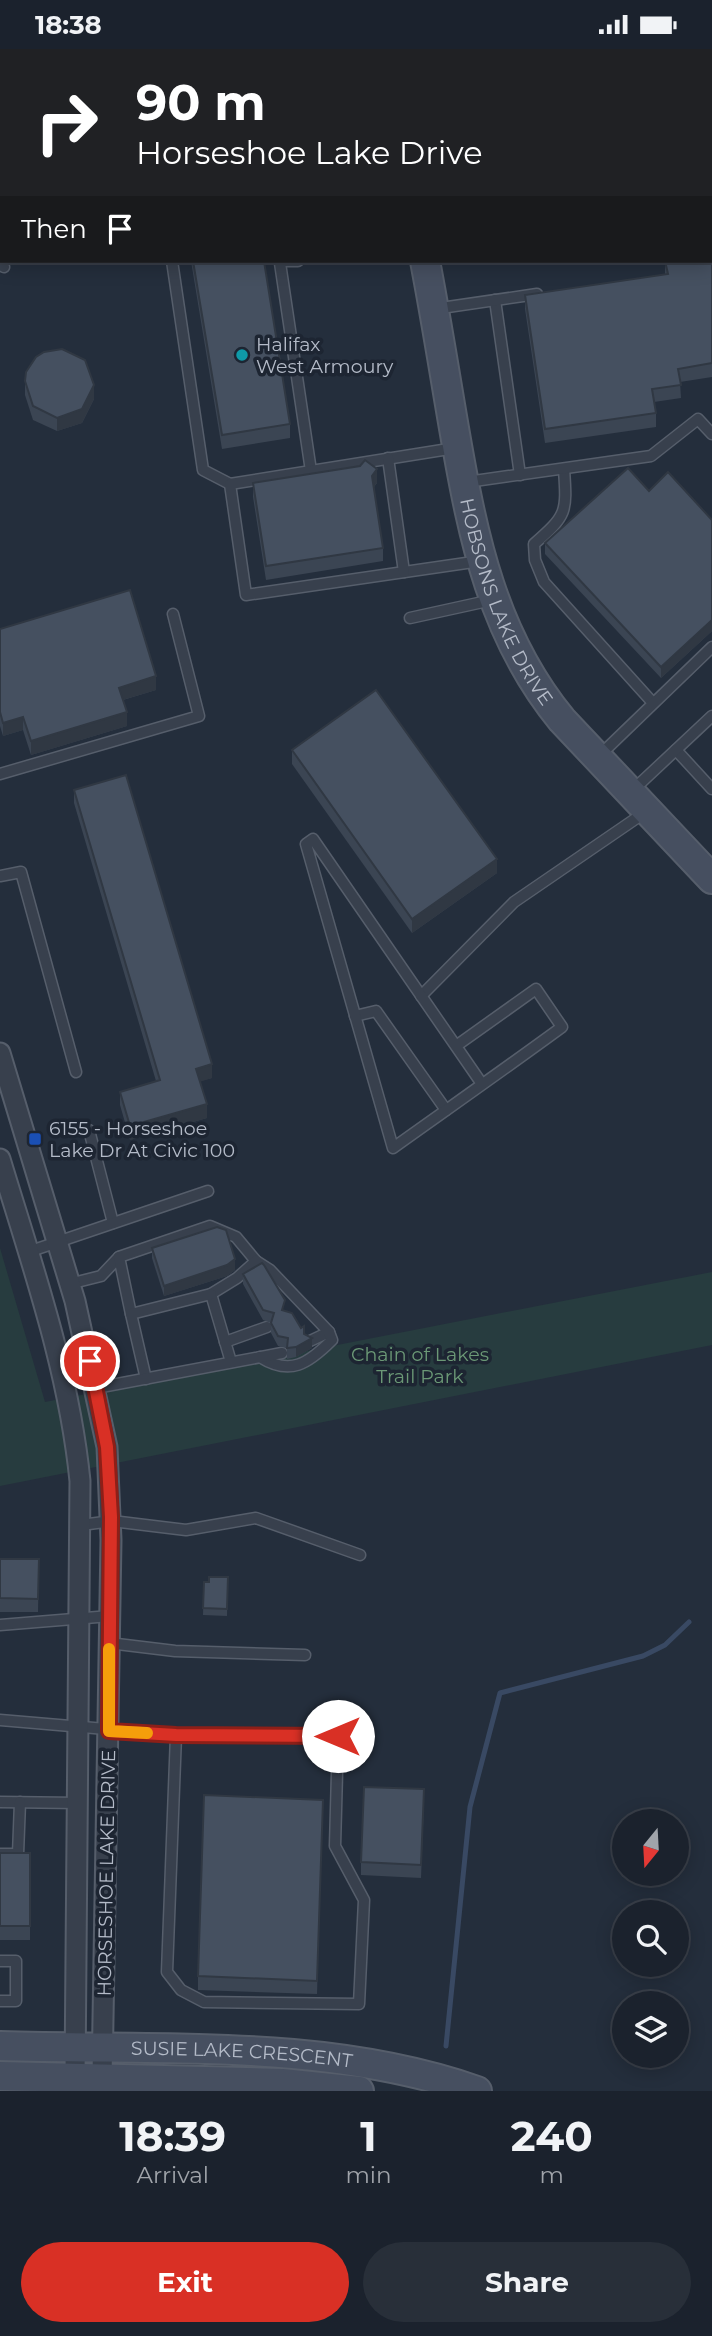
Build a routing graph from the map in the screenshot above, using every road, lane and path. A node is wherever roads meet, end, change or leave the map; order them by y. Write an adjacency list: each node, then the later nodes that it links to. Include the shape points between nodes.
1 (172, 263): 14 (lane, via 203,470)
2 (279, 263): 11 (lane)
3 (425, 263): 6 (street, HOBSONS LAKE DRIVE)
4 (549, 292): 5 (lane)
5 (495, 300): 6 (lane); 12 (lane)
6 (434, 309): 8 (street, HOBSONS LAKE DRIVE)
7 (712, 434): 10 (lane, via 698,419 651,456)
8 (458, 447): 9 (lane); 13 (street, HOBSONS LAKE DRIVE)
9 (388, 459): 11 (lane); 16 (lane)
10 (564, 469): 12 (lane); 21 (lane, via 566,502 561,520 534,544 535,560 544,582)
11 (311, 471): 14 (lane)
12 (520, 475): 13 (lane)
13 (463, 483): 15 (street, HOBSONS LAKE DRIVE)
14 (230, 484): 16 (lane, via 246,595)
15 (480, 561): 16 (lane); 17 (street, HOBSONS LAKE DRIVE)
16 (404, 572)
17 (492, 599): 19 (lane); 24 (street, HOBSONS LAKE DRIVE, via 540,694)
18 (173, 614): 25 (lane, via 199,716)
19 (410, 618)
20 (712, 647): 21 (lane)
21 (653, 703): 24 (lane)
22 (712, 717): 23 (lane)
23 (676, 750): 26 (lane); 27 (lane)
24 (597, 757): 27 (street, HOBSONS LAKE DRIVE)
25 (0, 774)
26 (712, 789)
27 (639, 802): 29 (street, HOBSONS LAKE DRIVE); 30 (lane, via 514,902)
28 (0, 876): 34 (lane, via 21,873)
29 (712, 879)
30 (421, 996): 31 (lane, via 313,839 306,843); 32 (lane)
31 (355, 1016): 36 (lane, via 376,1011); 36 (lane, via 393,1148)
32 (456, 1046): 35 (lane); 35 (lane, via 536,989 562,1027)
33 (0, 1053): 41 (street, HORSESHOE LAKE DRIVE)
34 (76, 1072)
35 (482, 1084): 36 (lane)
36 (446, 1110)
37 (89, 1130): 40 (lane)
38 (0, 1159): 42 (street, HORSESHOE LAKE DRIVE)
39 (208, 1191): 40 (lane)
40 (113, 1223): 41 (lane)
41 (56, 1242): 42 (lane); 45 (street, HORSESHOE LAKE DRIVE)
42 (28, 1252): 58 (street, HORSESHOE LAKE DRIVE, via 70,1406)
43 (119, 1257): 44 (lane, via 209,1226 236,1237); 45 (lane, via 101,1276); 47 (lane)
44 (256, 1261): 46 (lane); 49 (lane)
45 (69, 1284): 56 (street, HORSESHOE LAKE DRIVE)
46 (211, 1294): 47 (lane); 51 (lane)
47 (131, 1314): 55 (lane)
48 (267, 1327): 51 (lane)
49 (329, 1332): 50 (lane); 53 (lane, via 332,1340 320,1353 290,1369)
50 (310, 1341)
51 (225, 1342): 54 (lane)
52 (282, 1353): 53 (lane)
53 (260, 1357): 54 (lane)
54 (231, 1363): 55 (lane)
55 (146, 1379): 56 (lane)
56 (96, 1388): 57 (street, HORSESHOE LAKE DRIVE, via 107,1447)
57 (111, 1521): 58 (lane); 59 (lane, via 186,1530 256,1518); 60 (street, HORSESHOE LAKE DRIVE)
58 (82, 1525): 61 (street, HORSESHOE LAKE DRIVE)
59 (360, 1555)
60 (110, 1616): 61 (lane); 63 (street, HORSESHOE LAKE DRIVE)
61 (80, 1620): 62 (lane); 66 (street, HORSESHOE LAKE DRIVE)
62 (0, 1625)
63 (109, 1643): 64 (lane, via 176,1651); 67 (street, HORSESHOE LAKE DRIVE)
64 (305, 1655)
65 (0, 1720): 66 (lane)
66 (79, 1727): 67 (lane); 71 (street, HORSESHOE LAKE DRIVE)
67 (109, 1731): 68 (lane); 76 (street, HORSESHOE LAKE DRIVE)
68 (176, 1735): 68 (lane, via 338,1736 335,1846 364,1900 359,2004 204,2003 181,1990 167,1972)
69 (0, 1802): 70 (lane)
70 (20, 1803): 71 (lane); 72 (lane, via 18,1854)
71 (79, 1803): 76 (street, HORSESHOE LAKE DRIVE)
72 (0, 1854)
73 (0, 1961): 74 (lane, via 16,1961 16,2001)
74 (0, 2001)
75 (0, 2046): 76 (street, SUSIE LAKE CRESCENT)
76 (89, 2048): 78 (street, HORSESHOE LAKE DRIVE); 78 (street, HORSESHOE LAKE DRIVE); 80 (street, SUSIE LAKE CRESCENT, via 346,2059)
77 (0, 2076): 78 (street, SUSIE LAKE CRESCENT)
78 (89, 2085): 79 (street, SUSIE LAKE CRESCENT, via 282,2083)
79 (359, 2091)
80 (477, 2091)

